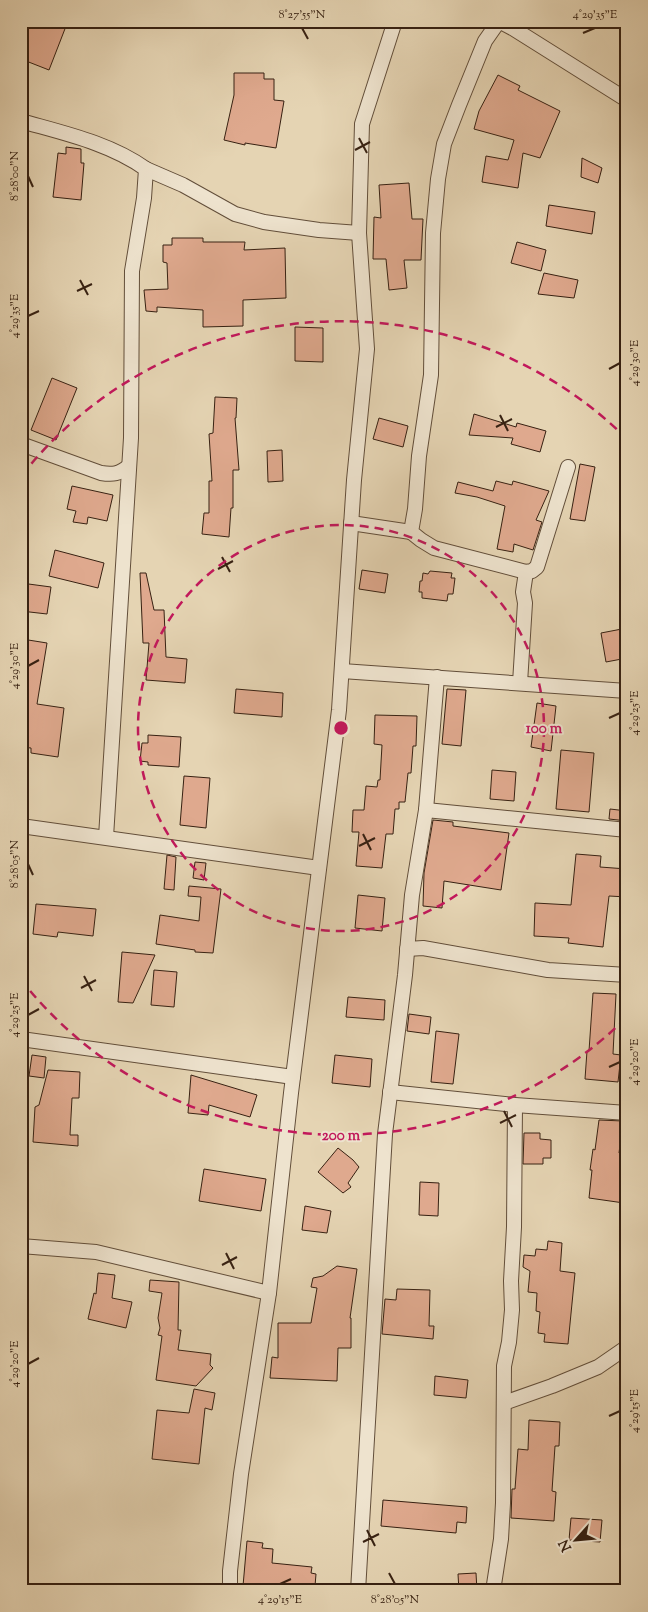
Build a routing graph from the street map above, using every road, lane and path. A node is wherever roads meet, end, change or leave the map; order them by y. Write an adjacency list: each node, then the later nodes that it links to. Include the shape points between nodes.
1 (395, 21): 7 (street, via 362,124)
2 (499, 21): 3 (street); 12 (street, via 484,41 444,144 433,233 431,375 418,456)
3 (516, 25): 4 (street)
4 (627, 100)
5 (21, 121): 6 (street, via 129,157)
6 (146, 170): 7 (street, via 235,214 264,222); 9 (street, via 132,271)
7 (359, 233): 11 (street, via 366,350)
8 (21, 444): 9 (street, via 101,473 114,475)
9 (129, 466): 21 (street)
10 (568, 467): 13 (street, via 537,567)
11 (351, 523): 12 (street); 14 (street)
12 (411, 532): 13 (street, via 434,548)
13 (526, 572): 16 (street)
14 (342, 671): 15 (street); 22 (street)
15 (437, 678): 16 (street); 18 (street)
16 (520, 683): 17 (street)
17 (627, 691)
18 (426, 810): 20 (street); 23 (street)
19 (21, 826): 21 (street)
20 (627, 830)
21 (106, 837): 22 (street)
22 (319, 868): 26 (street)
23 (407, 949): 24 (street, via 424,948 548,970); 27 (street)
24 (627, 975)
25 (21, 1039): 26 (street)
26 (293, 1077): 31 (street)
27 (390, 1092): 28 (street); 35 (street)
28 (515, 1105): 29 (street); 33 (street, via 512,1310 504,1366)
29 (627, 1113)
30 (21, 1246): 31 (street, via 96,1252)
31 (269, 1293): 34 (street, via 241,1474)
32 (627, 1347): 33 (street, via 598,1366)
33 (504, 1403): 36 (street, via 501,1539)
34 (230, 1591)
35 (358, 1591)
36 (493, 1591)

